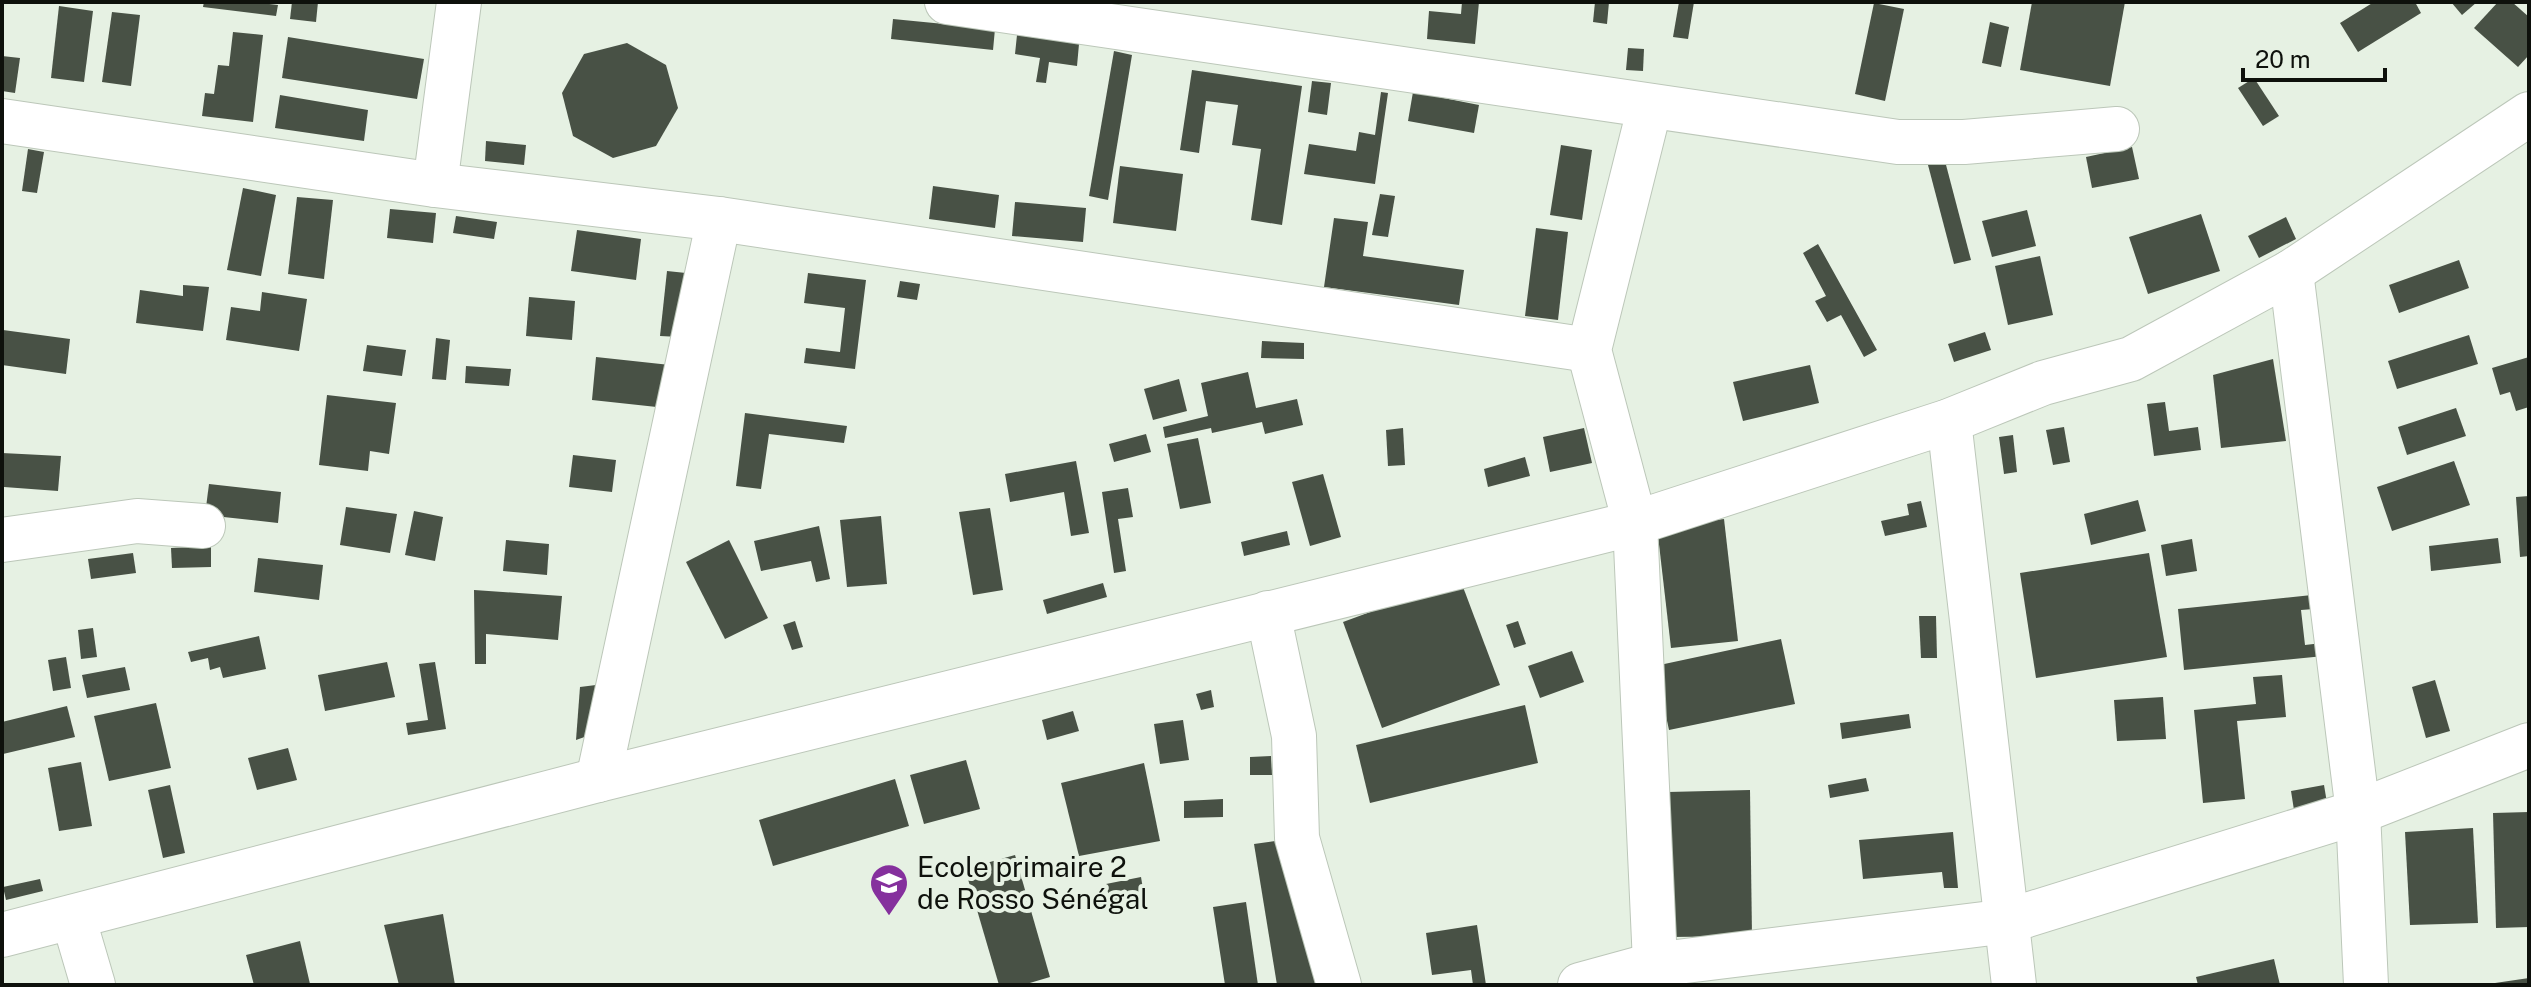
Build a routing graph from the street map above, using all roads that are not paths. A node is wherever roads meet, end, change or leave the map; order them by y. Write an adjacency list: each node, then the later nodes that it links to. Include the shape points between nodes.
1 (459, 2): 9 (street)
2 (947, 2): 3 (street)
3 (1071, 11): 4 (street)
4 (1650, 106): 8 (street, via 1898,142); 12 (street)
5 (2529, 114): 11 (street)
6 (2, 121): 7 (street); 9 (street)
7 (2, 129)
8 (2117, 129)
9 (435, 185): 10 (street)
10 (719, 219): 12 (street); 19 (street)
11 (2291, 272): 13 (street, via 2131,359 2043,383); 20 (street)
12 (1589, 350): 14 (street)
13 (1949, 421): 14 (street); 22 (street)
14 (1635, 523): 17 (street); 24 (street)
15 (203, 526): 16 (street, via 137,521)
16 (2, 540)
17 (1268, 613): 19 (street); 26 (street, via 1294,736 1297,838)
18 (2529, 745): 20 (street)
19 (598, 780): 21 (street)
20 (2358, 812): 22 (street); 29 (street)
21 (73, 917): 23 (street); 25 (street)
22 (2008, 921): 24 (street); 28 (street)
23 (2, 935)
24 (1654, 975): 27 (street)
25 (93, 985)
26 (1339, 985)
27 (1580, 985)
28 (2014, 985)
29 (2366, 985)

